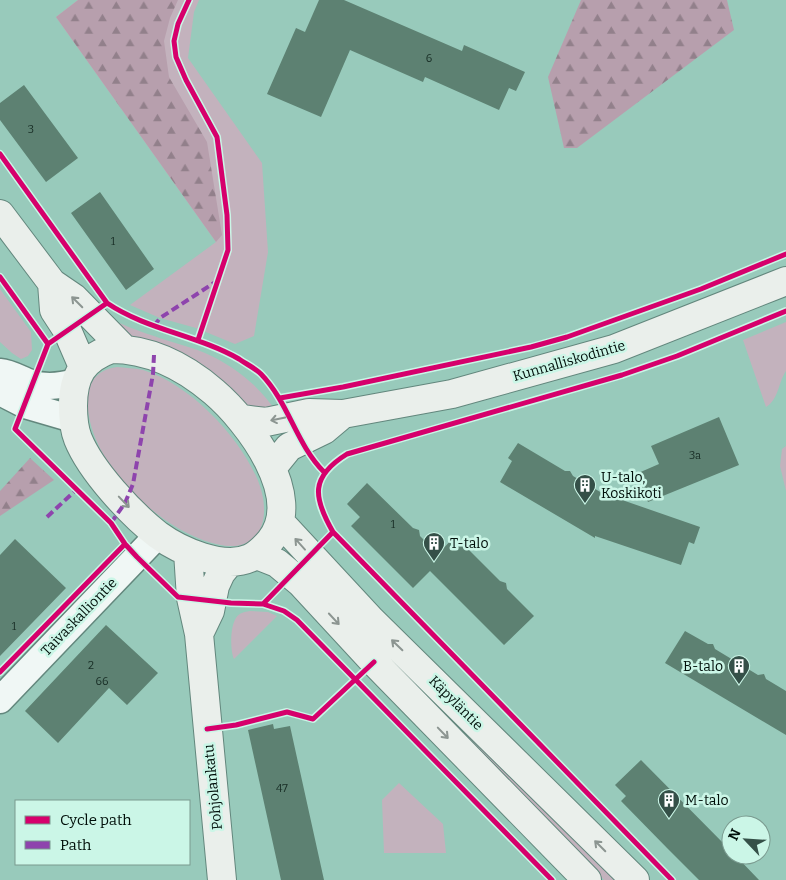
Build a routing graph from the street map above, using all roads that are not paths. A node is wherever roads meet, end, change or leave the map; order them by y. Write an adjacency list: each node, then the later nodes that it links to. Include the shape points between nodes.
1 (0, 214): 3 (main road)
2 (786, 281): 8 (main road, Kunnalliskodintie, via 614,349 452,394)
3 (52, 283): 4 (main road, one-way to 3, via 74,298); 6 (main road, via 54,310 67,330)
4 (124, 349): 6 (main road, via 98,354); 10 (main road, via 154,355 176,366 214,391)
5 (0, 372): 6 (street, via 48,386 62,386)
6 (79, 375): 9 (main road, via 73,390)
7 (0, 392): 9 (street, via 25,405)
8 (343, 414): 10 (main road, Kunnalliskodintie, one-way to 10, via 309,413 266,422); 11 (main road, Kunnalliskodintie, via 324,430 289,447)
9 (73, 419): 13 (main road, one-way to 13, via 78,439 95,469)
10 (242, 419): 11 (main road)
11 (272, 468): 12 (main road, via 280,496)
12 (281, 523): 15 (main road, via 274,537); 21 (main road, Käpyläntie, one-way to 12, via 371,620)
13 (158, 535): 14 (main road); 18 (street, Taivaskalliontie)
14 (188, 552): 16 (main road); 17 (main road, Pohjolankatu, via 191,598)
15 (257, 555): 16 (main road); 20 (main road, one-way to 20, via 277,563 301,583)
16 (230, 562): 17 (main road, via 215,586 210,611)
17 (199, 634): 19 (main road, Pohjolankatu)
18 (0, 700)
19 (222, 880)
20 (587, 880)
21 (635, 880)

